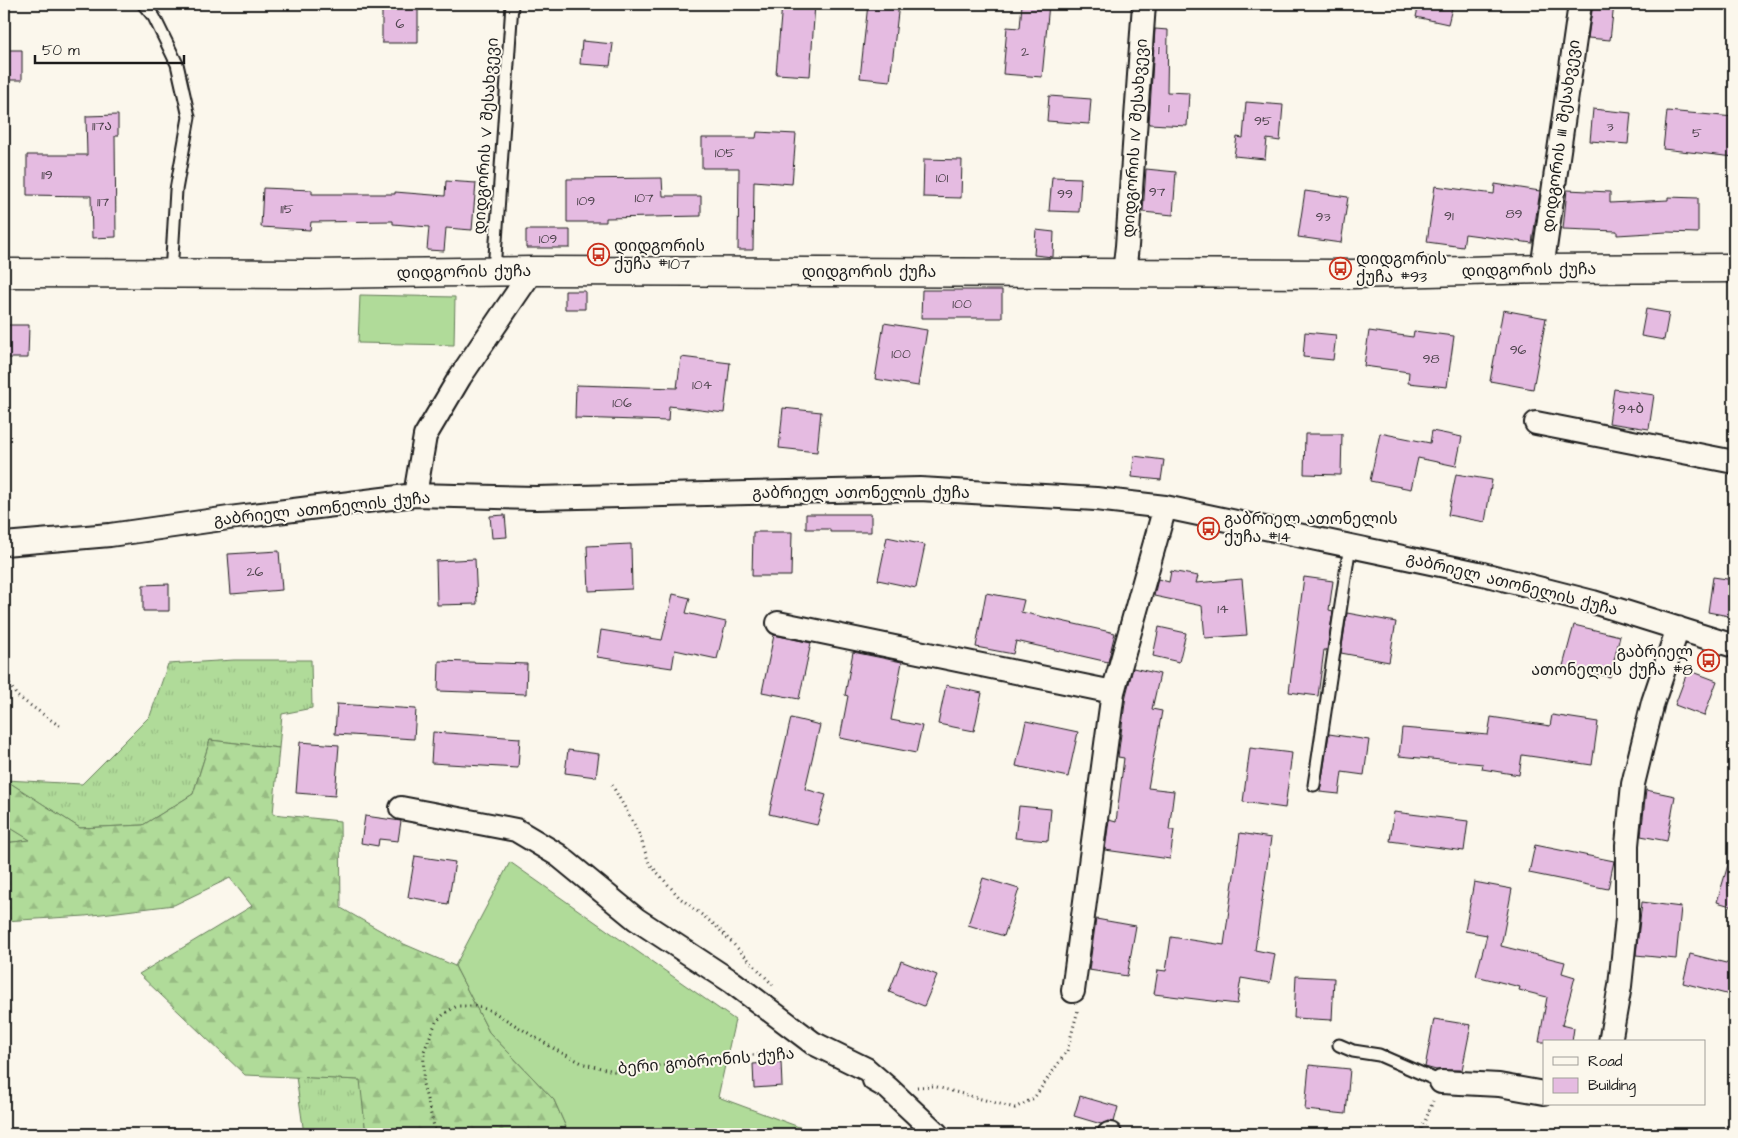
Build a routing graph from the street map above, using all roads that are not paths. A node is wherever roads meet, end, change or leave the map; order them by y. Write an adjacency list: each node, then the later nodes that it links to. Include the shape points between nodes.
1 (143, 4): 11 (lane, via 154,17 177,64 189,117 176,190)
2 (512, 4): 7 (lane, დიდგორის V შესახვევი)
3 (1144, 4): 10 (street, დიდგორის IV შესახვევი)
4 (1580, 4): 6 (street, დიდგორის III შესახვევი)
5 (1734, 268): 6 (street, დიდგორის ქუჩა)
6 (1542, 269): 10 (street, დიდგორის ქუჩა, via 1352,274)
7 (494, 271): 8 (street, დიდგორის ქუჩა); 11 (street, დიდგორის ქუჩა)
8 (532, 271): 10 (street, დიდგორის ქუჩა); 14 (street, via 460,377 425,436)
9 (4, 273): 11 (street, დიდგორის ქუჩა)
10 (1124, 273)
11 (171, 274)
12 (1536, 423): 13 (street)
13 (1734, 462)
14 (415, 495): 15 (street, გაბრიელ ათონელის ქუჩა, via 536,498 920,489 1096,499); 16 (street, გაბრიელ ათონელის ქუჩა, via 110,535)
15 (1165, 507): 17 (street, გაბრიელ ათონელის ქუჩა); 21 (street)
16 (4, 544)
17 (1350, 545): 19 (street, გაბრიელ ათონელის ქუჩა, via 1483,574); 22 (lane)
18 (778, 624): 21 (street)
19 (1678, 628): 20 (street, გაბრიელ ათონელის ქუჩა); 25 (street, via 1653,702 1633,784 1627,845 1627,918)
20 (1734, 646)
21 (1113, 692): 24 (street)
22 (1314, 785)
23 (401, 808): 29 (street, via 516,830 558,855 636,919 732,982 813,1043 866,1069)
24 (1073, 992)
25 (1610, 1040)
26 (1339, 1045): 28 (lane, via 1379,1055)
27 (794, 1050): 29 (street, ბერი გობრონის ქუჩა, via 840,1061)
28 (1441, 1082): 30 (street, via 1499,1085)
29 (888, 1088): 31 (street, ბერი გობრონის ქუჩა)
30 (1543, 1093)
31 (937, 1134)

